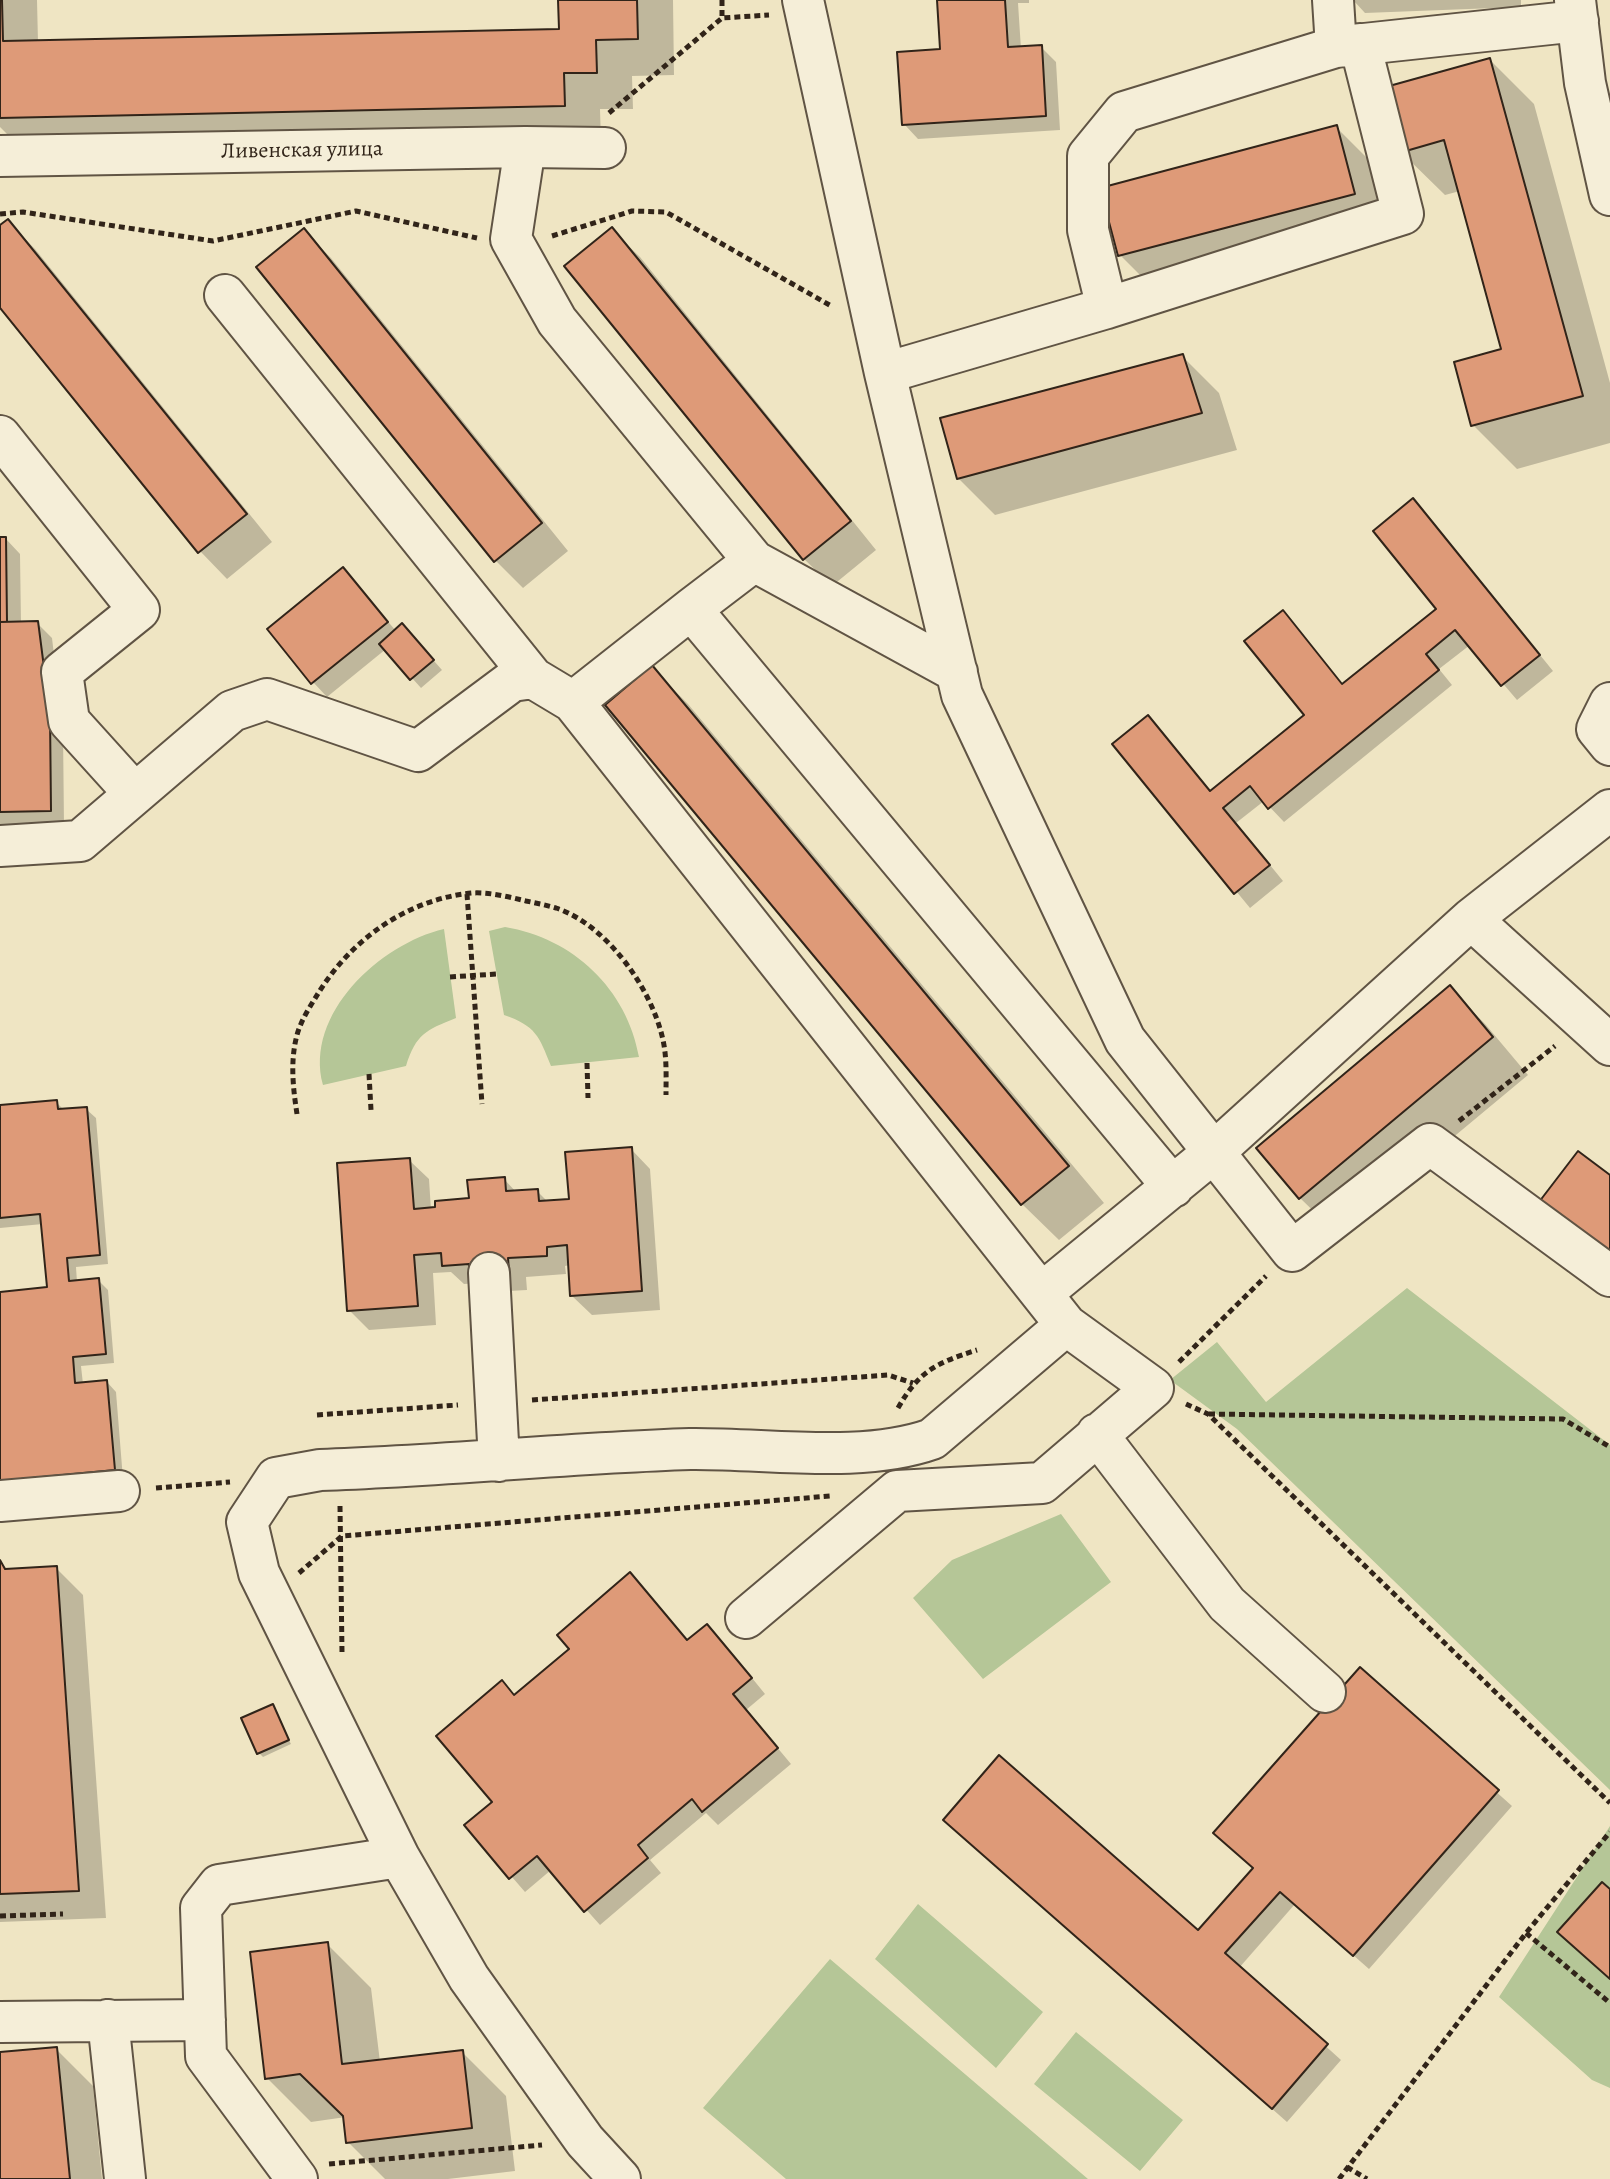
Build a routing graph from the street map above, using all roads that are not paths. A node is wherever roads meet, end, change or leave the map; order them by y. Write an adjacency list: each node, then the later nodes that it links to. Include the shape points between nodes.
1 (1333, 0): 4 (street)
2 (804, 6): 11 (street)
3 (1576, 10): 4 (street); 8 (street, via 1585,83)
4 (1348, 46): 10 (street, via 1124,112 1088,156 1088,230); 10 (street, via 1403,214)
5 (525, 147): 6 (street, Ливенская улица); 7 (street, Ливенская улица); 13 (street, via 511,239 557,321)
6 (586, 148)
7 (0, 156)
8 (1610, 195)
9 (225, 295): 16 (street)
10 (1107, 308): 11 (street)
11 (885, 373): 15 (street)
12 (0, 436): 20 (street, via 139,610 62,672 69,721)
13 (754, 561): 14 (street); 15 (street)
14 (691, 609): 17 (street); 26 (street)
15 (957, 672): 25 (street, via 962,695 1125,1040)
16 (533, 678): 17 (street); 20 (street, via 512,681 418,751 267,699 232,711)
17 (573, 702): 29 (street)
18 (1610, 703): 19 (street, via 1597,729)
19 (1610, 745)
20 (135, 794): 22 (street, via 80,841)
21 (1610, 810): 23 (street)
22 (0, 846)
23 (1471, 919): 24 (street); 25 (street)
24 (1598, 1034)
25 (1214, 1152): 26 (street); 28 (street, via 1292,1251 1430,1144)
26 (1173, 1187): 29 (street)
27 (489, 1273): 32 (street)
28 (1610, 1276)
29 (1042, 1293): 30 (street)
30 (1066, 1325): 31 (street, via 1153,1388); 32 (street, via 932,1439 910,1446 864,1452 691,1449)
31 (1097, 1434): 35 (street, via 1042,1483 897,1491); 36 (street, via 1227,1604)
32 (499, 1461): 37 (street, via 320,1470 276,1478 247,1522 259,1573)
33 (119, 1491): 34 (street)
34 (0, 1501)
35 (746, 1618)
36 (1325, 1692)
37 (399, 1857): 39 (street, via 219,1885 201,1908); 43 (street, via 469,1978 585,2141)
38 (108, 2020): 39 (street); 40 (street); 42 (street)
39 (205, 2020): 41 (street, via 206,2056)
40 (0, 2022)
41 (293, 2174)
42 (125, 2179)
43 (620, 2179)

